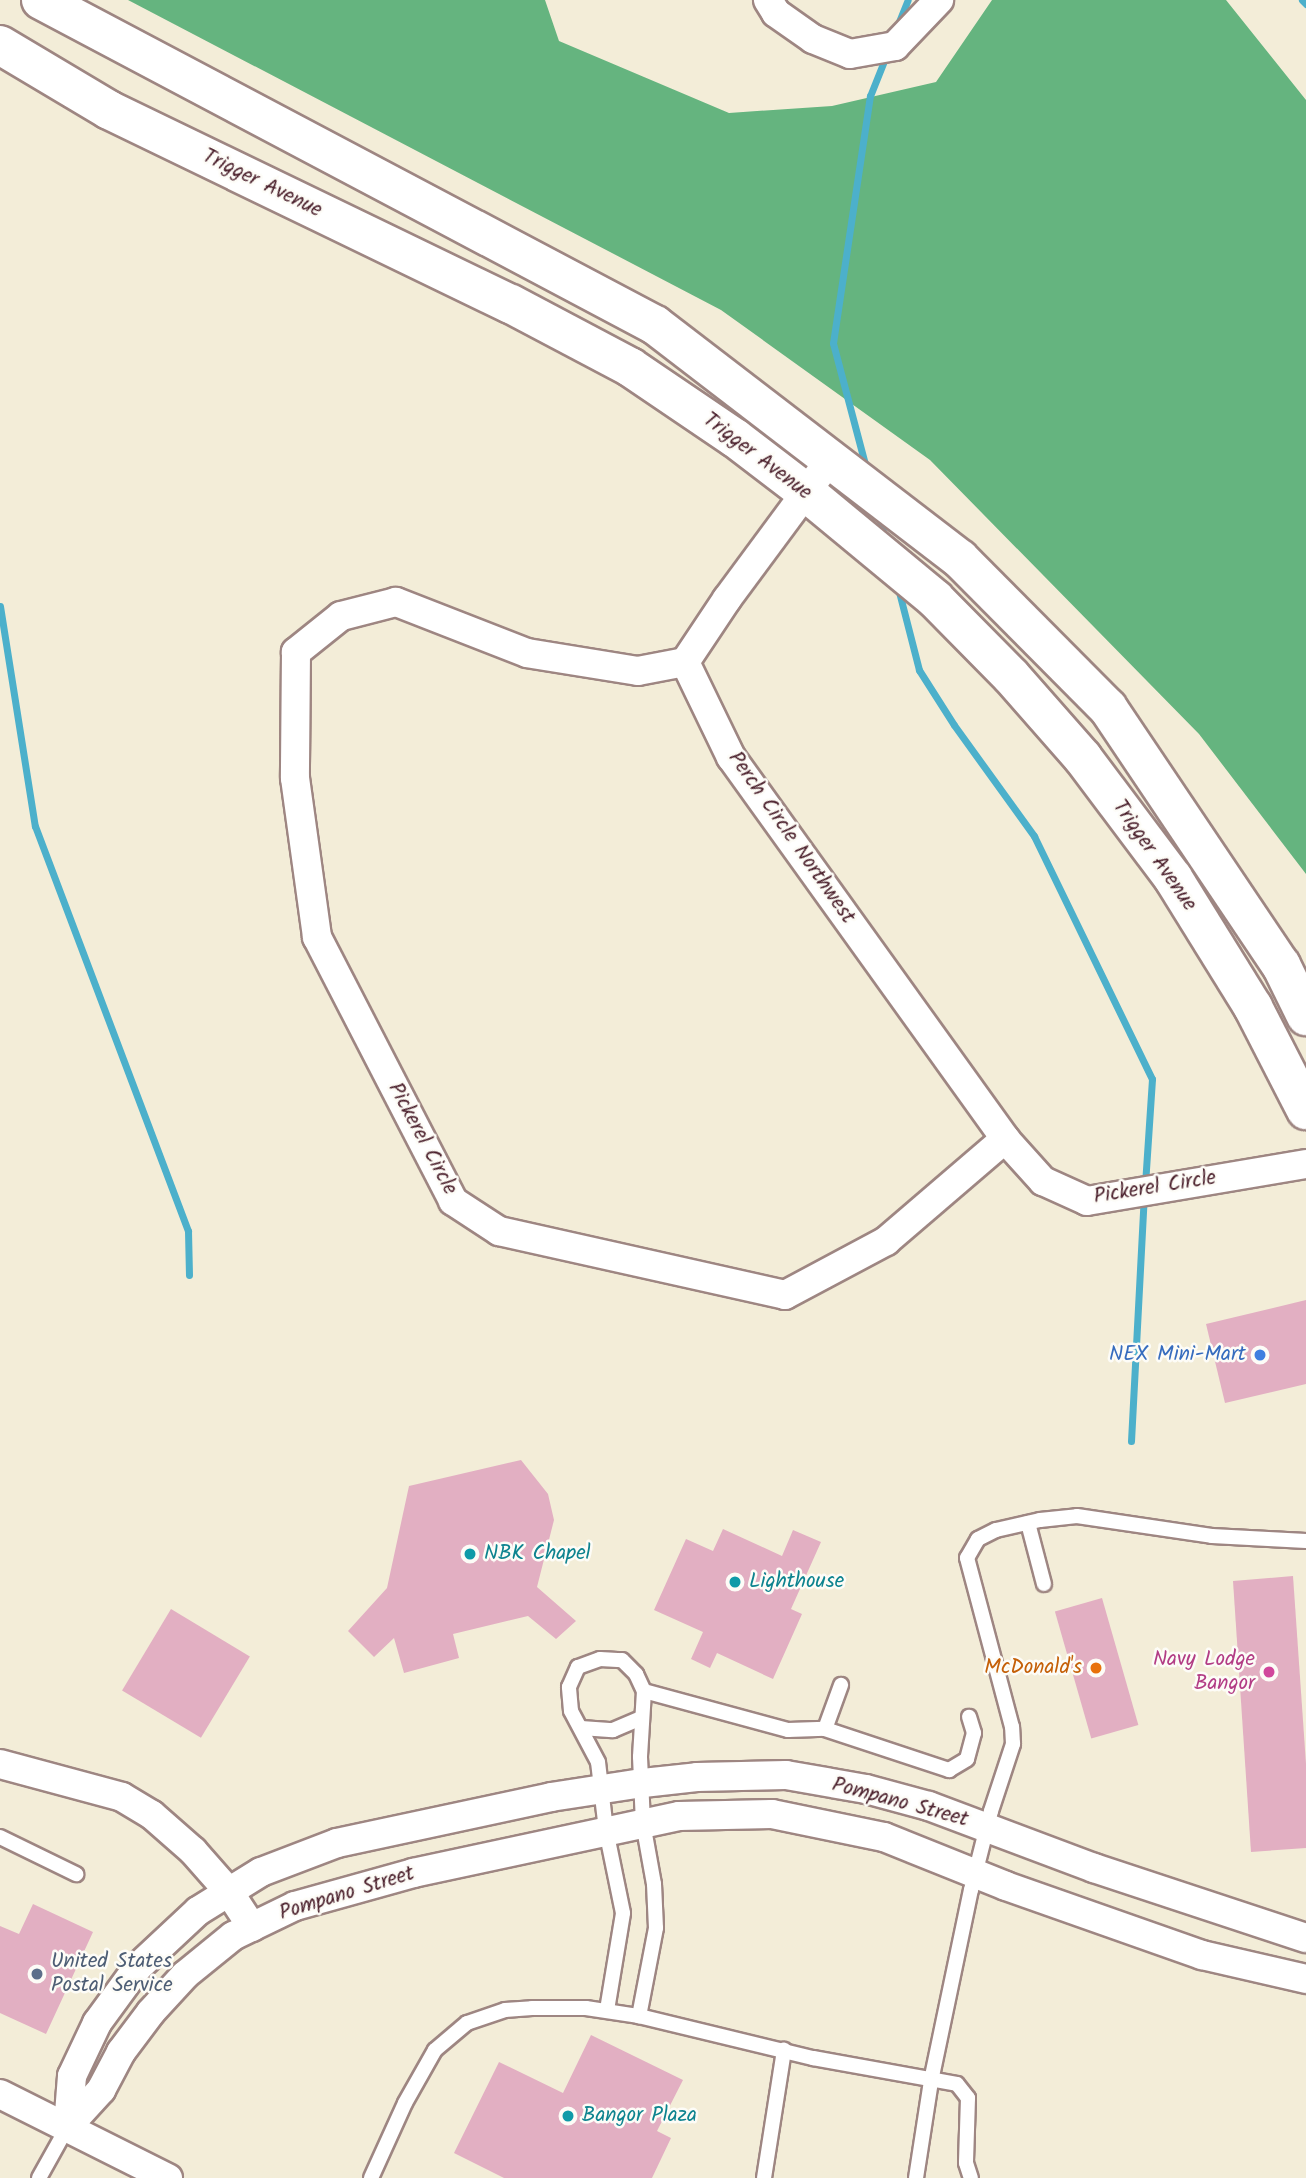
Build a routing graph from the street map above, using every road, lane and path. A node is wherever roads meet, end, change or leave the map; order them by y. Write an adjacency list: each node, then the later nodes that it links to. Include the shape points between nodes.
1 (41, 0): 5 (main road, Trigger Avenue, via 655,325)
2 (768, 0): 3 (street, via 776,13 813,39 850,54 895,46)
3 (940, 0)
4 (0, 46): 6 (main road, Trigger Avenue, via 109,110 511,304 631,367)
5 (830, 460): 6 (street); 8 (main road, Trigger Avenue, via 960,559 1108,708 1281,965)
6 (807, 493): 7 (street); 9 (main road, Trigger Avenue, via 935,599 1083,758 1180,890 1253,1007)
7 (685, 662): 10 (street, Perch Circle Northwest, via 732,757); 10 (street, Pickerel Circle, via 638,671 527,653 396,602 341,615 296,652 295,778 317,937 453,1201 499,1231 785,1295 886,1241)
8 (1306, 1016)
9 (1306, 1110)
10 (1005, 1139): 11 (street, Pickerel Circle, via 1044,1181 1087,1200)
11 (1306, 1164)
12 (1028, 1523): 13 (lane, via 1077,1516 1212,1536); 14 (lane); 25 (lane, via 978,1539 967,1558 1012,1727 1013,1744)
13 (1306, 1541)
14 (1044, 1584)
15 (841, 1685): 20 (lane)
16 (644, 1691): 18 (lane); 19 (lane, via 622,1660 600,1659 578,1667 569,1687 572,1711); 20 (lane, via 788,1730)
17 (969, 1717): 20 (lane, via 974,1733 967,1759 949,1770)
18 (641, 1718): 19 (lane, via 613,1730); 22 (lane)
19 (581, 1728): 23 (lane, via 598,1762)
20 (825, 1729)
21 (0, 1765): 30 (street, via 122,1797 152,1815 193,1851)
22 (643, 1783): 23 (street, Pompano Street); 24 (lane); 25 (street, Pompano Street, via 786,1775 866,1789)
23 (602, 1790): 26 (lane); 30 (street, Pompano Street, via 337,1843 261,1872)
24 (643, 1824): 26 (street, Pompano Street); 29 (street, Pompano Street, via 679,1816 772,1814 884,1837); 35 (lane, via 656,1928)
25 (987, 1828): 29 (lane); 32 (street, Pompano Street)
26 (606, 1830): 31 (street, Pompano Street, via 413,1872 295,1906); 34 (lane, via 623,1913)
27 (0, 1837): 28 (lane)
28 (76, 1874)
29 (976, 1874): 33 (street, Pompano Street, via 1202,1955); 37 (lane)
30 (229, 1892): 31 (street); 39 (street, Pompano Street, via 198,1911 138,1967 97,2023 72,2076)
31 (251, 1927): 39 (street, Pompano Street, via 185,1975 121,2052 101,2090)
32 (1306, 1938)
33 (1306, 1979)
34 (607, 2010): 35 (lane); 42 (lane, via 505,2010 467,2023 435,2050 405,2103)
35 (639, 2016): 36 (lane)
36 (784, 2050): 37 (lane); 43 (lane)
37 (931, 2081): 44 (lane); 45 (lane, via 957,2084 968,2098 966,2163)
38 (0, 2094): 39 (street)
39 (68, 2126): 40 (lane); 41 (street)
40 (39, 2178)
41 (168, 2178)
42 (372, 2178)
43 (764, 2178)
44 (916, 2178)
45 (971, 2178)

